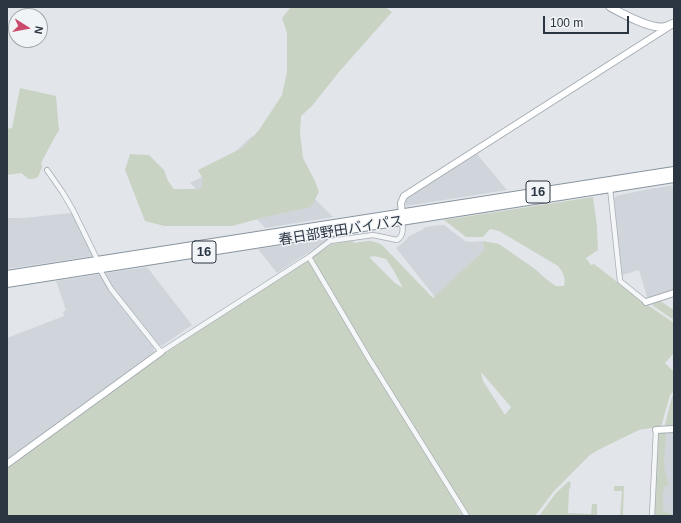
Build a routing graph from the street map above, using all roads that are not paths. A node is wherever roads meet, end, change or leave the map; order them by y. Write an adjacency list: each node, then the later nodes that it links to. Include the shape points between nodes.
1 (610, 7): 2 (main road, via 654,27)
2 (673, 25): 7 (street, via 404,196 401,203)
3 (47, 170): 9 (street, via 73,210)
4 (674, 171): 7 (highway, 春日部野田バイパス / 16)
5 (674, 178): 6 (highway, 春日部野田バイパス / 16)
6 (610, 188): 7 (highway, 春日部野田バイパス / 16); 13 (street, via 620,281)
7 (402, 217): 8 (street, via 403,230 397,240 373,235 330,241); 9 (highway, 春日部野田バイパス / 16)
8 (309, 257): 14 (street); 18 (street)
9 (99, 264): 10 (highway, 春日部野田バイパス / 16); 11 (highway, 春日部野田バイパス / 16); 14 (street, via 112,289)
10 (7, 275)
11 (7, 283)
12 (674, 293): 13 (street)
13 (646, 302)
14 (161, 352): 17 (street)
15 (674, 429): 16 (street)
16 (656, 430): 19 (street)
17 (7, 464)
18 (467, 516)
19 (652, 516)

